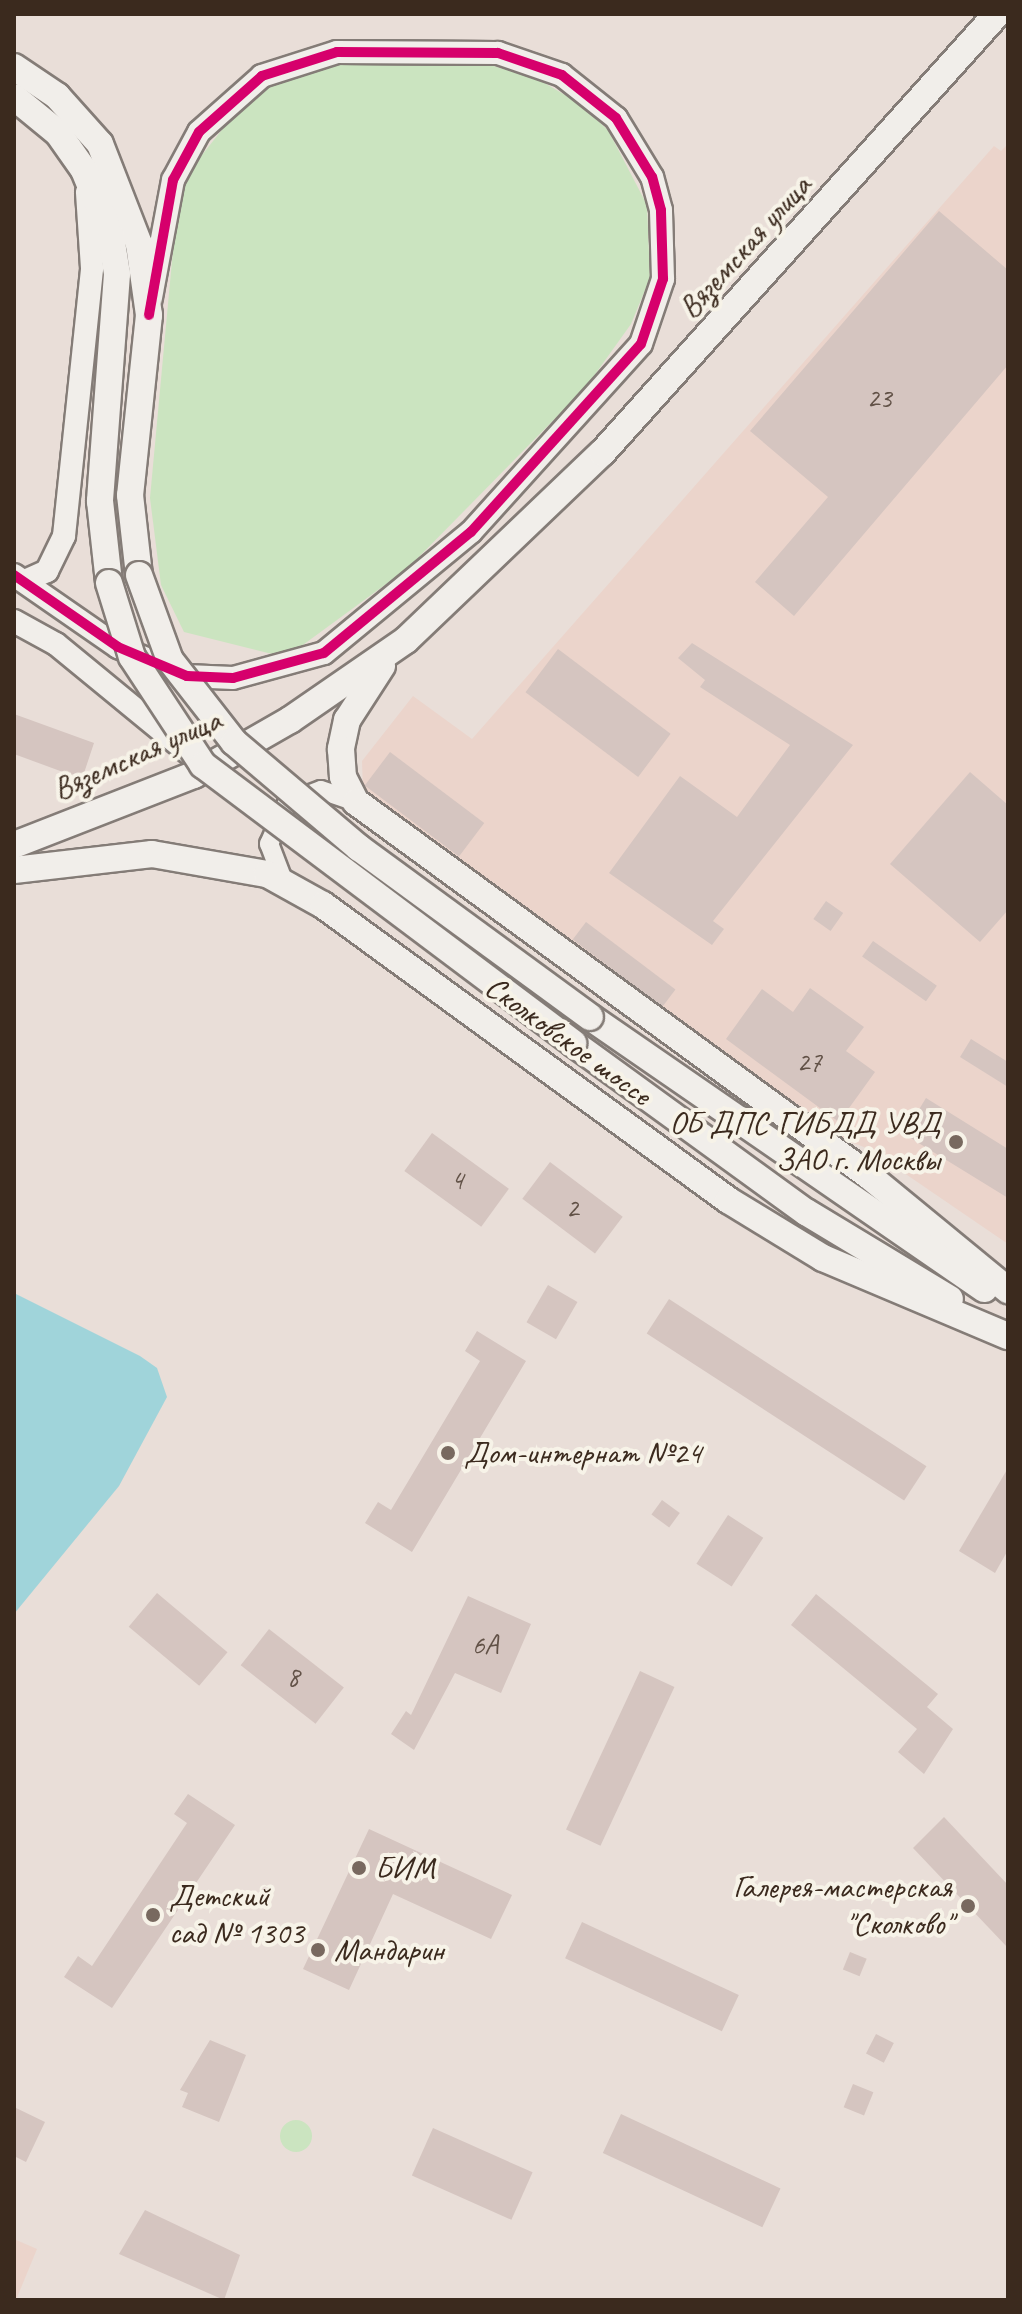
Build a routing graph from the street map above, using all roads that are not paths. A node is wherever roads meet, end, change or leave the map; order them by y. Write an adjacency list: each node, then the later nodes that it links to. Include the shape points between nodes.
1 (997, 14): 8 (main road, Вяземская улица, via 704,345 501,554)
2 (14, 67): 5 (main road, via 57,96 100,144 139,244)
3 (14, 97): 4 (main road, via 58,133)
4 (84, 170): 6 (street, via 92,268 64,536 47,571); 9 (main road, bridge, via 111,236 117,274 100,501 109,583 132,657)
5 (149, 315): 6 (street, via 173,180 199,132 262,76 337,52 498,53 562,75 623,127 661,210 663,279 641,344 471,532 324,653 281,671 187,676 118,647); 15 (main road, bridge, via 130,495 139,575 183,683 234,742 359,848 590,1017 821,1182)
6 (21, 577)
7 (14, 621): 9 (street, bridge, via 90,670)
8 (406, 640): 10 (main road, via 347,720 343,777); 11 (main road, Вяземская улица, via 290,720 194,775)
9 (203, 765): 16 (main road, bridge, via 806,1212)
10 (356, 802): 13 (street, via 321,790 281,809 269,853); 14 (main road, via 869,1176)
11 (14, 845)
12 (14, 870): 13 (main road, via 152,854)
13 (278, 879): 16 (main road, Сколковское шоссе, via 728,1200 823,1258)
14 (1008, 1290)
15 (1008, 1303)
16 (1008, 1334)

